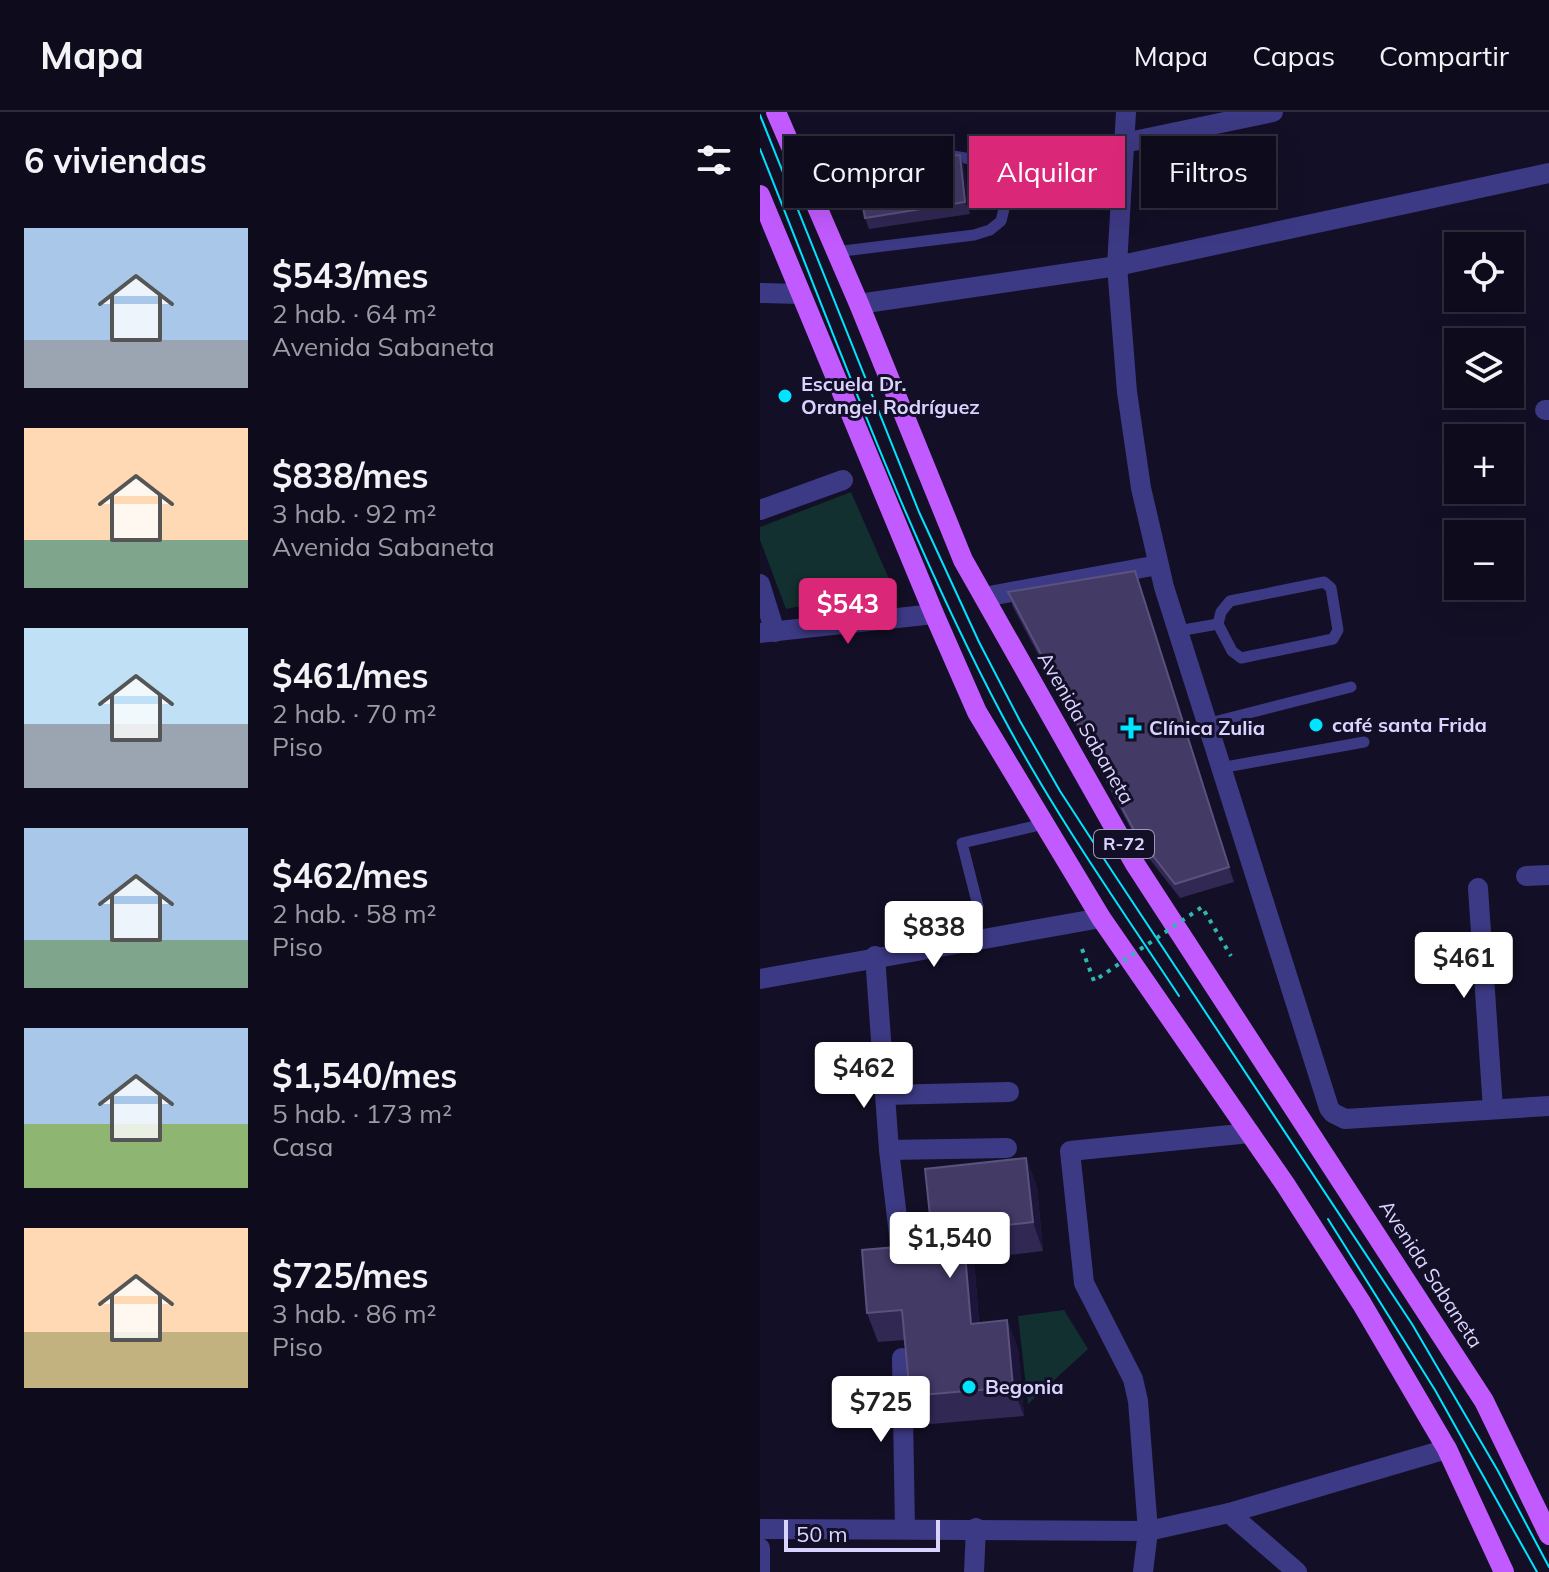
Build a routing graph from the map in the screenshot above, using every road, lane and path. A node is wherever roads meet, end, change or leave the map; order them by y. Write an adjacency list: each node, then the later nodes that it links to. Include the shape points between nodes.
1 (776, 112): 4 (main road, Avenida Sabaneta / R-72)
2 (1126, 112): 5 (street)
3 (1273, 112): 6 (street)
4 (786, 136)
5 (1124, 136)
6 (1125, 143)
7 (953, 156): 12 (lane, via 987,164 998,174 1005,205 1001,221 990,230)
8 (1549, 173): 13 (street)
9 (760, 195): 15 (main road, R-72)
10 (816, 208): 12 (main road, Avenida Sabaneta / R-72)
11 (1120, 208): 13 (street)
12 (835, 252): 16 (main road, Avenida Sabaneta / R-72)
13 (1117, 266): 16 (street); 19 (street, via 1127,392)
14 (760, 293): 15 (street)
15 (800, 294): 22 (main road, R-72)
16 (859, 304): 21 (main road, Avenida Sabaneta / R-72, via 963,560)
17 (843, 480): 18 (street)
18 (760, 510)
19 (1158, 565): 21 (street); 24 (street)
20 (760, 584): 25 (street)
21 (984, 597): 55 (main road, Avenida Sabaneta / R-72, via 1135,864 1484,1401)
22 (934, 614): 25 (street); 30 (main road, R-72, via 977,712)
23 (1218, 624): 23 (lane, via 1241,658 1333,639 1338,630 1331,588 1324,582 1230,601); 24 (lane)
24 (1178, 631): 27 (street)
25 (767, 632)
26 (1351, 687): 27 (lane)
27 (1206, 724): 29 (street)
28 (1364, 742): 29 (lane)
29 (1220, 768): 43 (street, via 1333,1113 1345,1119)
30 (1044, 824): 34 (lane, via 962,843); 35 (main road, R-72)
31 (1549, 875): 32 (street)
32 (1526, 876)
33 (1478, 888): 43 (street)
34 (978, 906)
35 (1101, 918): 37 (street); 44 (main road, R-72)
36 (1082, 949): 38 (path, bridge, via 1094,981 1202,907)
37 (875, 956): 39 (street); 41 (street)
38 (1231, 956)
39 (760, 979)
40 (1009, 1092): 41 (street)
41 (885, 1095): 46 (street)
42 (1549, 1106): 43 (street)
43 (1493, 1109)
44 (1250, 1133): 49 (main road, R-72, via 1362,1304); 54 (street, via 1070,1151 1084,1283 1133,1379 1138,1401)
45 (1007, 1148): 46 (street)
46 (889, 1150): 47 (street)
47 (902, 1260)
48 (902, 1358): 53 (street)
49 (1447, 1449): 50 (street); 61 (main road, R-72)
50 (1229, 1513): 54 (street); 60 (street)
51 (976, 1528): 53 (street); 54 (street); 58 (street)
52 (760, 1529): 53 (street)
53 (905, 1529)
54 (1148, 1531): 59 (street)
55 (1549, 1535)
56 (760, 1548): 57 (street)
57 (760, 1572)
58 (974, 1572)
59 (1143, 1572)
60 (1297, 1572)
61 (1504, 1572)

